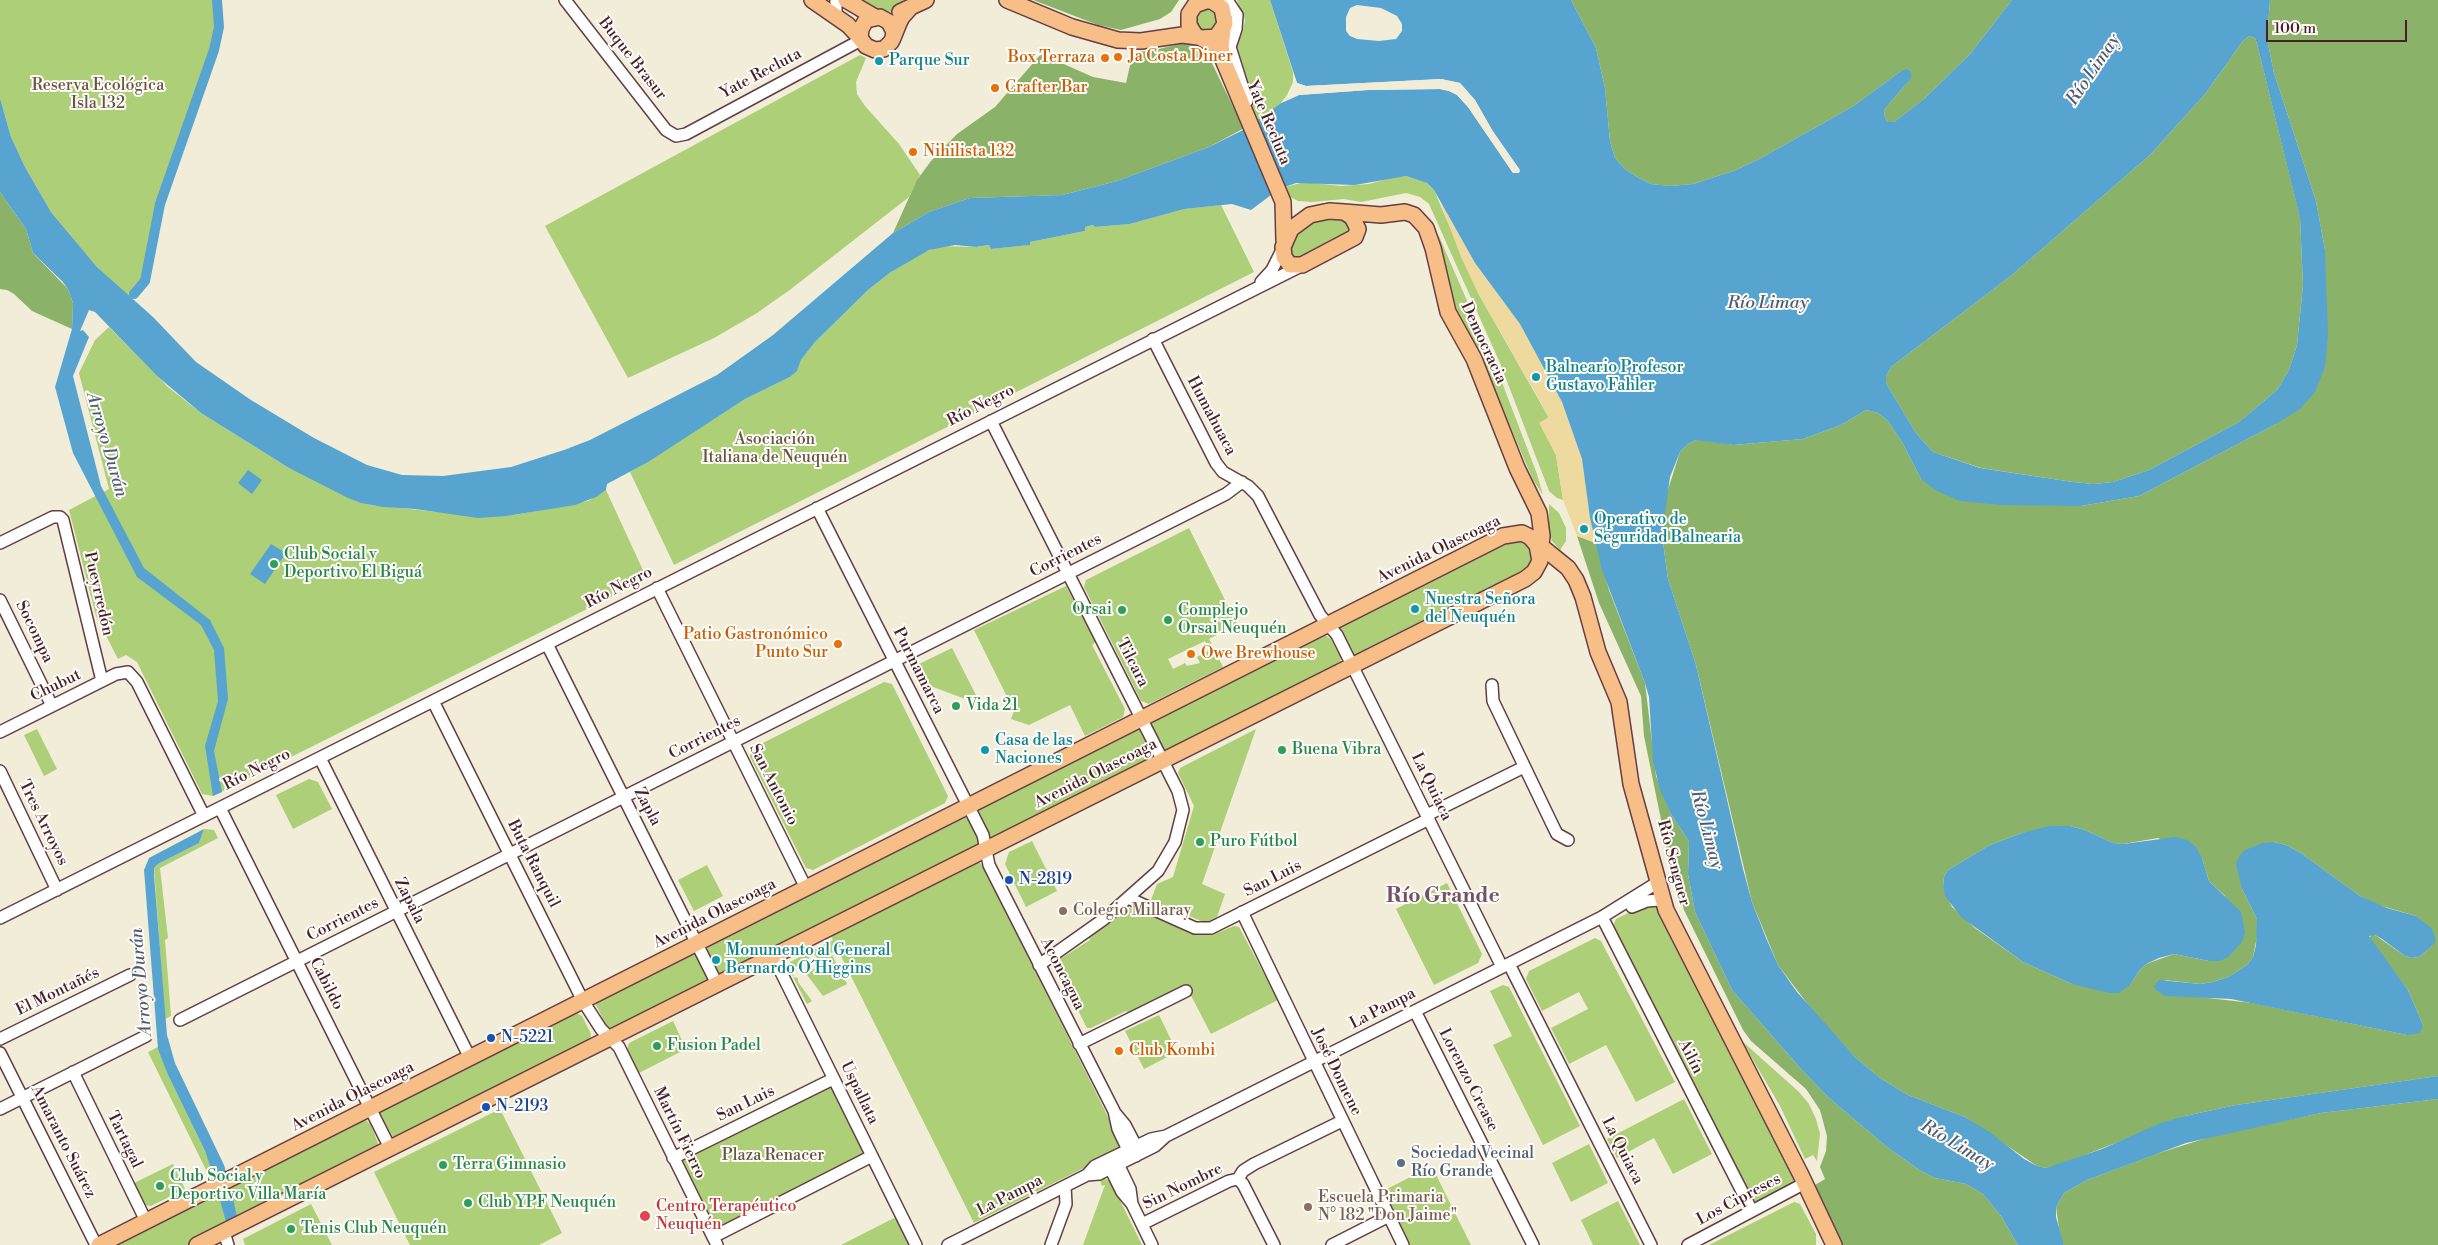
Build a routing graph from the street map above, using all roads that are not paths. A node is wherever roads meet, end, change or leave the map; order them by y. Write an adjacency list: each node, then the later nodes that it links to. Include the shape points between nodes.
1 (565, 0): 19 (street, Buque Brasur, via 666,130)
2 (812, 0): 10 (main road)
3 (836, 0): 10 (street)
4 (846, 0): 11 (main road)
5 (926, 0): 8 (main road)
6 (1008, 0): 13 (main road, Yate Recluta, via 1103,37 1133,41)
7 (1227, 0): 18 (street, via 1237,15 1230,44)
8 (910, 8): 11 (main road); 14 (main road, via 902,17)
9 (1189, 14): 12 (main road, Yate Recluta, via 1200,2 1217,4 1224,13); 13 (main road, Yate Recluta); 15 (main road, Yate Recluta, via 1189,25)
10 (836, 17): 16 (main road)
11 (877, 17): 14 (main road, via 889,22); 16 (main road, via 863,24)
12 (1223, 30): 15 (main road, Yate Recluta, via 1216,37); 17 (main road, Yate Recluta, via 1221,47)
13 (1162, 37): 15 (main road, Yate Recluta, via 1182,35)
14 (893, 38): 16 (main road, via 880,50 870,49)
15 (1200, 38): 17 (main road, Yate Recluta, via 1213,46)
16 (861, 39): 19 (street, Yate Recluta, via 686,134)
17 (1224, 62): 18 (main road, Yate Recluta)
18 (1249, 117): 20 (main road, Yate Recluta)
19 (676, 136)
20 (1281, 199): 21 (main road, via 1293,209); 23 (main road, Yate Recluta)
21 (1317, 212): 22 (main road, Río Negro); 23 (main road, Río Negro, via 1296,223)
22 (1344, 212): 24 (main road, Río Negro, via 1357,225 1355,236); 31 (main road, Democracia, via 1380,215 1405,212 1414,215 1426,228 1448,312 1474,359 1517,468 1539,513)
23 (1283, 244): 24 (main road, via 1286,262 1294,267); 25 (street, Río Negro, via 1272,270)
24 (1302, 265): 25 (street, Río Negro)
25 (1254, 288): 26 (street, Río Negro)
26 (1153, 339): 27 (street, Río Negro); 28 (street, Humahuaca, via 1216,464)
27 (991, 420): 29 (street, Río Negro); 32 (street, Tilcara)
28 (1242, 482): 32 (street, Corrientes, via 1226,494); 35 (street, Humahuaca, via 1262,502)
29 (817, 508): 33 (street, Río Negro); 37 (street, Purmamarca)
30 (0, 543): 39 (street, Pueyrredón, via 53,517 60,517 66,527)
31 (1539, 548): 35 (main road, Avenida Olascoaga, via 1519,533 1503,536); 38 (main road, Avenida Olascoaga, via 1538,567 1525,579); 60 (main road, Río Senguer, via 1572,574 1583,597 1598,652 1619,702 1631,784 1644,823 1653,870)
32 (1068, 574): 37 (street, Corrientes); 43 (street, Tilcara)
33 (657, 588): 36 (street, Río Negro); 45 (street, San Antonio)
34 (0, 600): 42 (street, Socompa)
35 (1328, 625): 38 (street, La Quiaca, via 1336,633); 43 (main road, Avenida Olascoaga)
36 (547, 644): 41 (street, Río Negro); 50 (street, Zapla)
37 (894, 661): 45 (street, Corrientes); 51 (street, Purmamarca)
38 (1352, 665): 47 (main road, Avenida Olascoaga); 54 (street, La Quiaca)
39 (102, 681): 42 (street, Chubut); 53 (street, Chubut, via 120,672 128,672 138,682)
40 (1492, 685): 48 (street, via 1493,701)
41 (433, 701): 46 (street, Río Negro); 57 (street, Buta Ranquil)
42 (52, 706): 44 (street, Chubut)
43 (1142, 718): 47 (street, Tilcara); 51 (main road, Avenida Olascoaga)
44 (0, 732)
45 (733, 742): 50 (street, Corrientes); 58 (street, San Antonio)
46 (320, 758): 52 (street, Río Negro); 62 (street, Zapala)
47 (1163, 760): 56 (main road, Avenida Olascoaga); 61 (street, Tilcara, via 1182,801 1181,825 1164,862)
48 (1524, 767): 54 (street, San Luis); 55 (street, via 1555,830)
49 (0, 770): 59 (street, Tres Arroyos)
50 (624, 797): 57 (street, Corrientes); 66 (street, Zapla)
51 (968, 806): 56 (street, Purmamarca, via 983,835); 58 (main road, Avenida Olascoaga)
52 (220, 808): 53 (street, Río Negro); 68 (street, Cabildo)
53 (204, 816): 59 (street, Río Negro)
54 (1428, 817): 63 (street, San Luis); 70 (street, La Quiaca)
55 (1568, 840)
56 (985, 849): 67 (main road, Avenida Olascoaga); 69 (street, Aconcagua, via 989,865)
57 (510, 854): 62 (street, Corrientes); 74 (street, Buta Ranquil)
58 (806, 888): 66 (main road, Avenida Olascoaga)
59 (58, 890): 65 (street, Río Negro)
60 (1662, 891): 64 (street, La Pampa, via 1657,901 1647,901); 96 (main road, Río Senguer, via 1664,907)
61 (1128, 898): 63 (street, San Luis, via 1200,929 1216,926); 69 (street, Tilcara)
62 (396, 911): 68 (street, Corrientes); 82 (street, Zapala)
63 (1242, 912): 83 (street, José Domene)
64 (1602, 917): 70 (street, La Pampa); 98 (street, Ailín)
65 (0, 918)
66 (697, 943): 72 (street, Zapla); 74 (main road, Avenida Olascoaga)
67 (773, 956): 72 (main road, Avenida Olascoaga); 85 (street, Uspallata)
68 (296, 961): 76 (street, Corrientes); 87 (street, Cabildo)
69 (1039, 965): 80 (street, Aconcagua)
70 (1506, 966): 75 (street, La Pampa); 115 (street, La Quiaca)
71 (130, 975): 78 (street, El Montañés)
72 (717, 984): 79 (main road, Avenida Olascoaga)
73 (1186, 991): 80 (street)
74 (583, 1001): 79 (street, Buta Ranquil); 82 (main road, Avenida Olascoaga)
75 (1415, 1011): 83 (street, La Pampa); 114 (street, Lorenzo Crease)
76 (180, 1020)
77 (146, 1036): 84 (street)
78 (0, 1038)
79 (608, 1038): 90 (main road, Avenida Olascoaga); 93 (street, Martín Fierro, via 619,1047)
80 (1080, 1044): 91 (street, Aconcagua, via 1114,1111 1125,1125)
81 (0, 1053): 86 (street, Amaranto Suárez)
82 (470, 1058): 87 (main road, Avenida Olascoaga)
83 (1314, 1062): 89 (street, José Domene); 91 (street, La Pampa, via 1166,1136 1157,1145)
84 (73, 1072): 86 (street); 100 (street, Tartagal)
85 (833, 1079): 92 (street, Uspallata); 93 (street, San Luis)
86 (22, 1098): 88 (street); 104 (street, Amaranto Suárez)
87 (370, 1108): 90 (street, Cabildo); 100 (main road, Avenida Olascoaga)
88 (0, 1109)
89 (1342, 1121): 95 (street, Sin Nombre, via 1254,1164); 99 (street, José Domene)
90 (390, 1148): 102 (main road, Avenida Olascoaga)
91 (1133, 1151): 94 (street, La Pampa)
92 (872, 1156): 103 (street); 106 (street, Uspallata)
93 (673, 1158): 103 (street, Martín Fierro)
94 (1113, 1164): 97 (street, La Pampa, via 1096,1175 1087,1175); 101 (street, via 1130,1189 1132,1204)
95 (1238, 1179): 101 (street, Sin Nombre); 110 (street)
96 (1805, 1183): 98 (street, Los Cipreses); 117 (main road, Río Senguer)
97 (1065, 1186): 107 (street, La Pampa); 108 (street, via 1066,1204)
98 (1752, 1211): 116 (street, Los Cipreses)
99 (1390, 1219): 111 (street); 112 (street); 113 (street, José Domene)
100 (146, 1221): 104 (main road, Avenida Olascoaga)
101 (1142, 1224): 109 (street)
102 (226, 1238): 105 (main road, Avenida Olascoaga)
103 (715, 1241)
104 (97, 1245)
105 (198, 1245)
106 (916, 1245)
107 (948, 1245)
108 (1051, 1245)
109 (1152, 1245)
110 (1274, 1245)
111 (1332, 1245)
112 (1345, 1245)
113 (1403, 1245)
114 (1533, 1245)
115 (1651, 1245)
116 (1688, 1245)
117 (1834, 1245)

